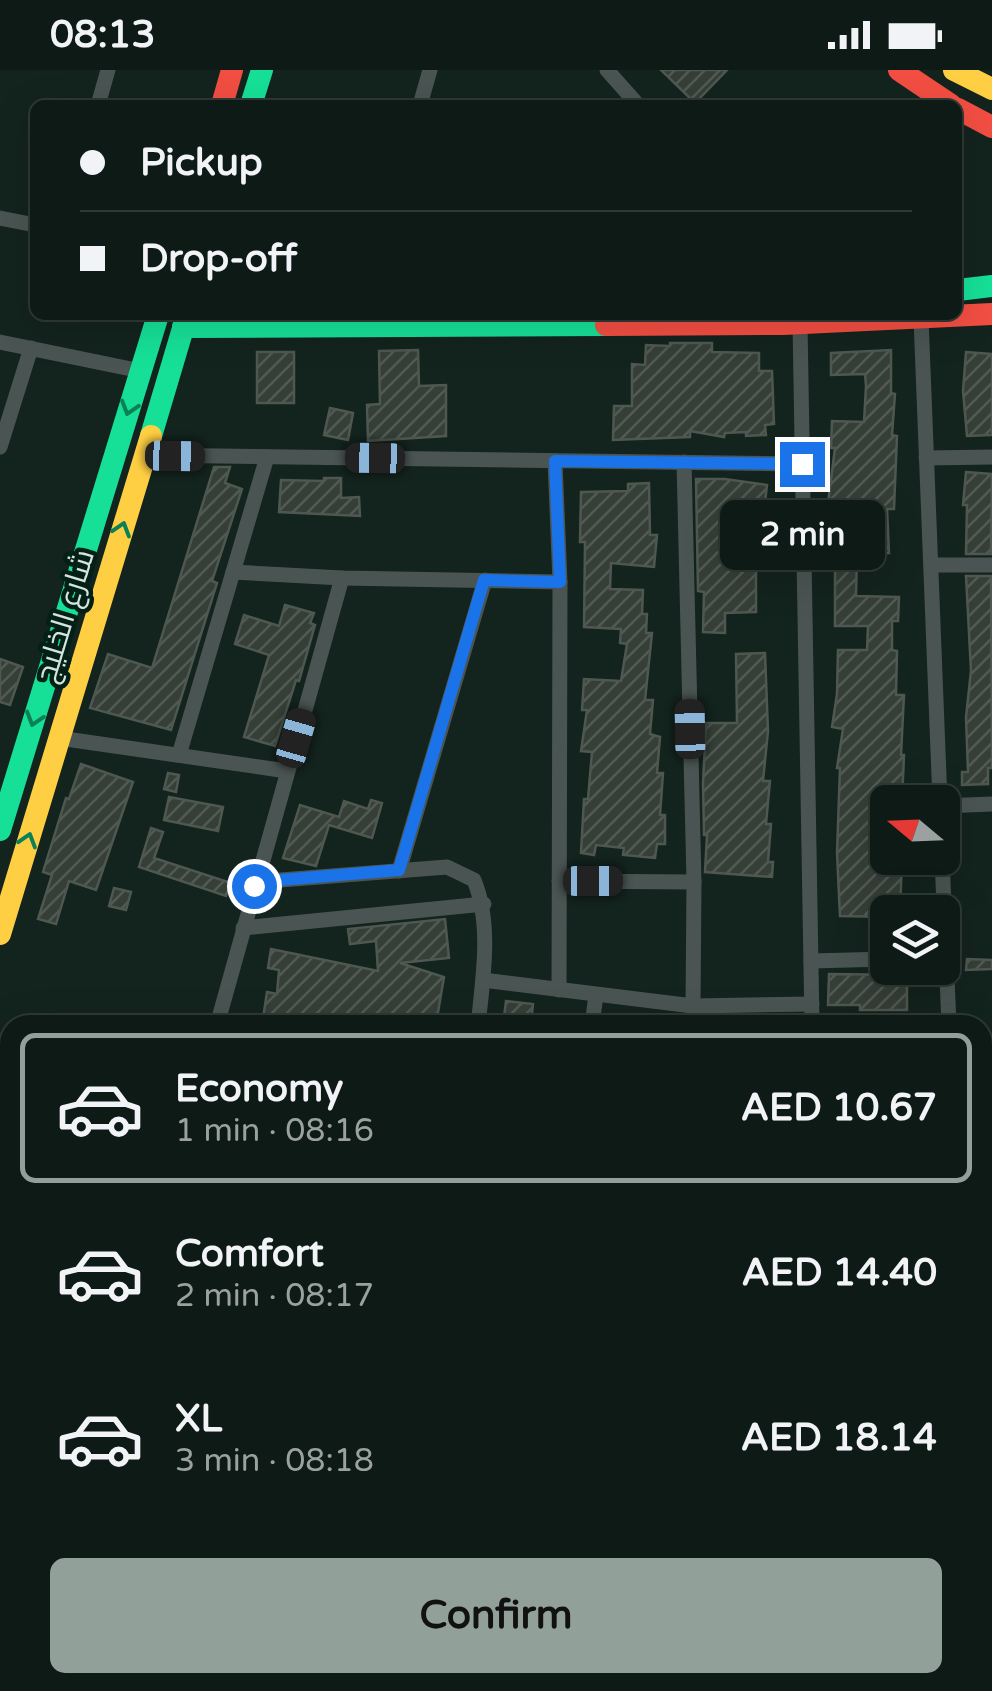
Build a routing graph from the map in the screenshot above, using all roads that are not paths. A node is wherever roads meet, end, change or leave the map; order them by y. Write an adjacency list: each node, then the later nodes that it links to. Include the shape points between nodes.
1 (108, 70): 9 (street)
2 (232, 70): 10 (street)
3 (262, 70): 11 (street)
4 (430, 70): 12 (street)
5 (607, 70): 13 (street)
6 (899, 70): 14 (street)
7 (954, 70): 8 (street)
8 (992, 89)
9 (99, 100)
10 (223, 100)
11 (253, 100)
12 (421, 100)
13 (634, 100)
14 (944, 100)
15 (962, 111): 16 (street)
16 (992, 127)
17 (0, 218): 18 (street)
18 (30, 224)
19 (992, 286): 20 (street)
20 (962, 290)
21 (992, 314): 22 (street)
22 (962, 316)
23 (156, 320): 30 (street)
24 (881, 320): 27 (street)
25 (921, 320): 34 (street)
26 (185, 321): 27 (street); 32 (street, شارع الخليج)
27 (800, 324): 38 (street)
28 (0, 342): 29 (street)
29 (31, 348): 30 (street); 31 (street)
30 (140, 371): 51 (street, one-way to 51)
31 (0, 447)
32 (145, 455): 33 (street); 45 (street, شارع الخليج, one-way to 32)
33 (268, 457): 36 (street); 41 (street)
34 (926, 458): 35 (street); 40 (street)
35 (992, 458)
36 (555, 461): 37 (street); 44 (street)
37 (684, 462): 38 (street); 55 (street)
38 (802, 464): 60 (street)
39 (992, 564): 40 (street)
40 (930, 565): 48 (street)
41 (234, 572): 42 (street); 46 (street)
42 (342, 578): 43 (street); 47 (street)
43 (484, 580): 44 (street); 52 (street)
44 (560, 582): 53 (street)
45 (59, 738): 46 (street); 58 (street, شارع الخليج, one-way to 45)
46 (179, 755): 47 (street)
47 (287, 770): 54 (street)
48 (940, 785)
49 (960, 804): 50 (street)
50 (992, 804)
51 (0, 830)
52 (399, 870): 54 (street); 56 (street, via 447,867 474,880)
53 (560, 881): 55 (street); 63 (street)
54 (256, 882): 57 (street)
55 (694, 882): 66 (street)
56 (484, 904): 57 (street); 61 (street)
57 (243, 928): 67 (street)
58 (0, 934)
59 (870, 959): 60 (street)
60 (811, 961): 65 (street)
61 (483, 980): 63 (street); 68 (street)
62 (946, 985): 72 (street)
63 (560, 990): 64 (street)
64 (596, 995): 66 (street); 69 (street)
65 (812, 1004): 66 (street); 71 (street)
66 (694, 1006): 70 (street)
67 (220, 1015)
68 (479, 1015)
69 (593, 1015)
70 (698, 1015)
71 (812, 1015)
72 (948, 1015)

